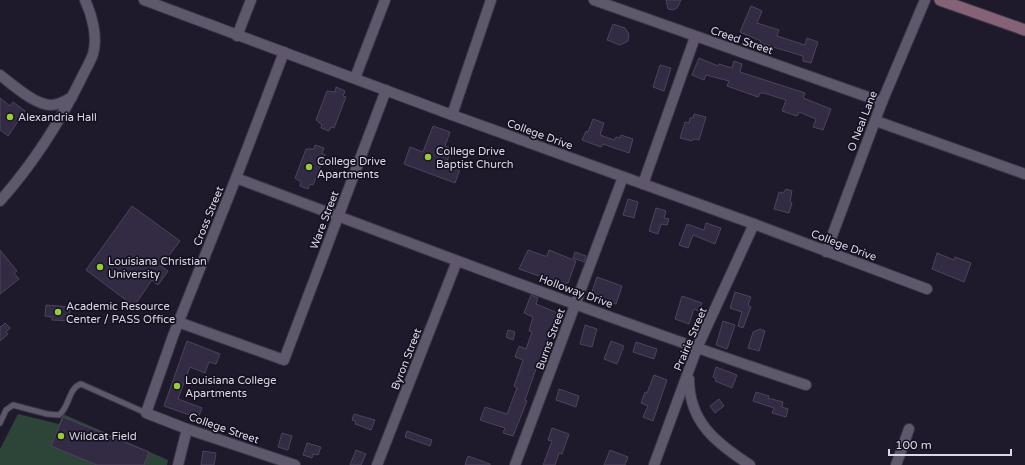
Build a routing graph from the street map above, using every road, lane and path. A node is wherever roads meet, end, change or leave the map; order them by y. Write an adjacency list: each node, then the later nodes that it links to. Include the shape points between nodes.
1 (85, 0): 16 (street, via 90,11 95,42 93,54)
2 (144, 0): 10 (street, College Drive)
3 (251, 0): 10 (street)
4 (385, 0): 14 (street)
5 (491, 0): 18 (street)
6 (594, 0): 11 (street, Creed Street)
7 (925, 0): 17 (street, O Neal Lane)
8 (940, 0): 9 (main road)
9 (1025, 30)
10 (237, 36): 12 (street, College Drive)
11 (695, 37): 17 (street, Creed Street); 23 (street)
12 (284, 52): 14 (street, College Drive); 22 (street, Cross Street)
13 (0, 75): 16 (street, via 28,96 50,105 62,103)
14 (355, 78): 15 (street, College Drive)
15 (386, 90): 18 (street, College Drive); 25 (street, Ware Street)
16 (72, 97): 24 (street, via 40,153)
17 (882, 102): 19 (street, O Neal Lane)
18 (452, 115): 21 (street, College Drive)
19 (876, 120): 20 (street); 27 (street, O Neal Lane)
20 (1025, 174)
21 (623, 177): 23 (street, College Drive); 30 (street, Burns Street)
22 (236, 178): 25 (street, Holloway Drive); 31 (street, Cross Street)
23 (643, 184): 26 (street, College Drive)
24 (0, 201)
25 (338, 216): 28 (street, Holloway Drive); 31 (street, Ware Street, via 284,360)
26 (754, 224): 27 (street, College Drive); 32 (street, Prairie Street)
27 (826, 252): 29 (street, College Drive)
28 (457, 261): 30 (street, Holloway Drive); 41 (street, Byron Street)
29 (927, 289)
30 (576, 304): 32 (street, Holloway Drive); 42 (street, Burns Street)
31 (178, 322): 35 (street, Cross Street)
32 (697, 348): 33 (street, Prairie Street); 34 (street, Holloway Drive)
33 (689, 373): 43 (street, Prairie Street); 44 (street, via 691,403 703,427 734,455)
34 (806, 384)
35 (146, 413): 36 (lane, via 81,384 74,388 65,410 59,415 13,405 6,410); 37 (street, College Street)
36 (0, 423)
37 (187, 429): 39 (street); 40 (street, College Street)
38 (909, 429): 45 (street)
39 (178, 465)
40 (295, 465)
41 (377, 465)
42 (516, 465)
43 (654, 465)
44 (750, 465)
45 (896, 465)

